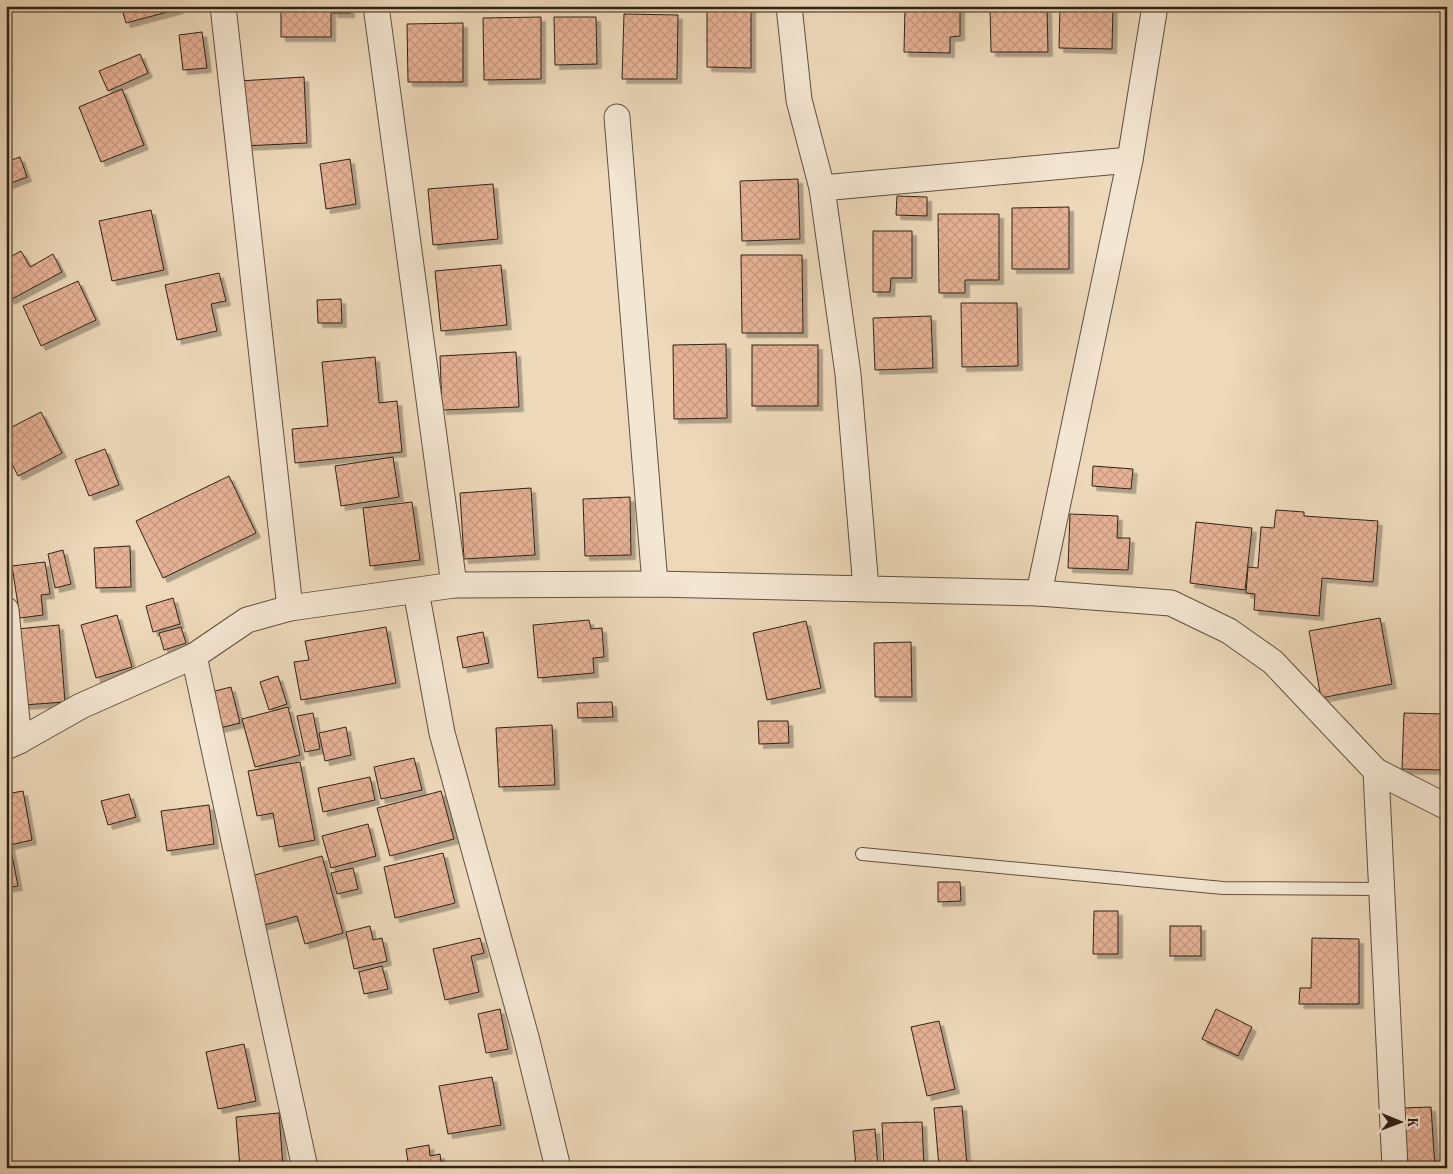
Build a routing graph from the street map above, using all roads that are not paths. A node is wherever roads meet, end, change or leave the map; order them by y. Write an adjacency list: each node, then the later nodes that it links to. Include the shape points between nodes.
1 (223, 6): 13 (street)
2 (376, 6): 9 (street)
3 (790, 6): 7 (street, via 799,100)
4 (1155, 6): 6 (street)
5 (617, 116): 8 (street)
6 (1130, 160): 7 (street); 12 (street)
7 (822, 188): 10 (street, via 848,374)
8 (655, 584): 9 (street); 10 (street)
9 (454, 585): 11 (street)
10 (866, 588): 12 (street)
11 (416, 591): 13 (street); 22 (street, via 442,733 526,1037)
12 (1039, 593): 17 (street, via 1171,603 1229,631 1273,662)
13 (290, 608): 15 (street, via 247,620)
14 (6, 610): 16 (street)
15 (194, 656): 16 (street, via 81,706); 21 (street)
16 (13, 744)
17 (1376, 771): 18 (street); 20 (street)
18 (1447, 808)
19 (862, 854): 20 (lane, via 1223,888)
20 (1382, 889): 23 (street)
21 (305, 1168)
22 (558, 1168)
23 (1396, 1168)

